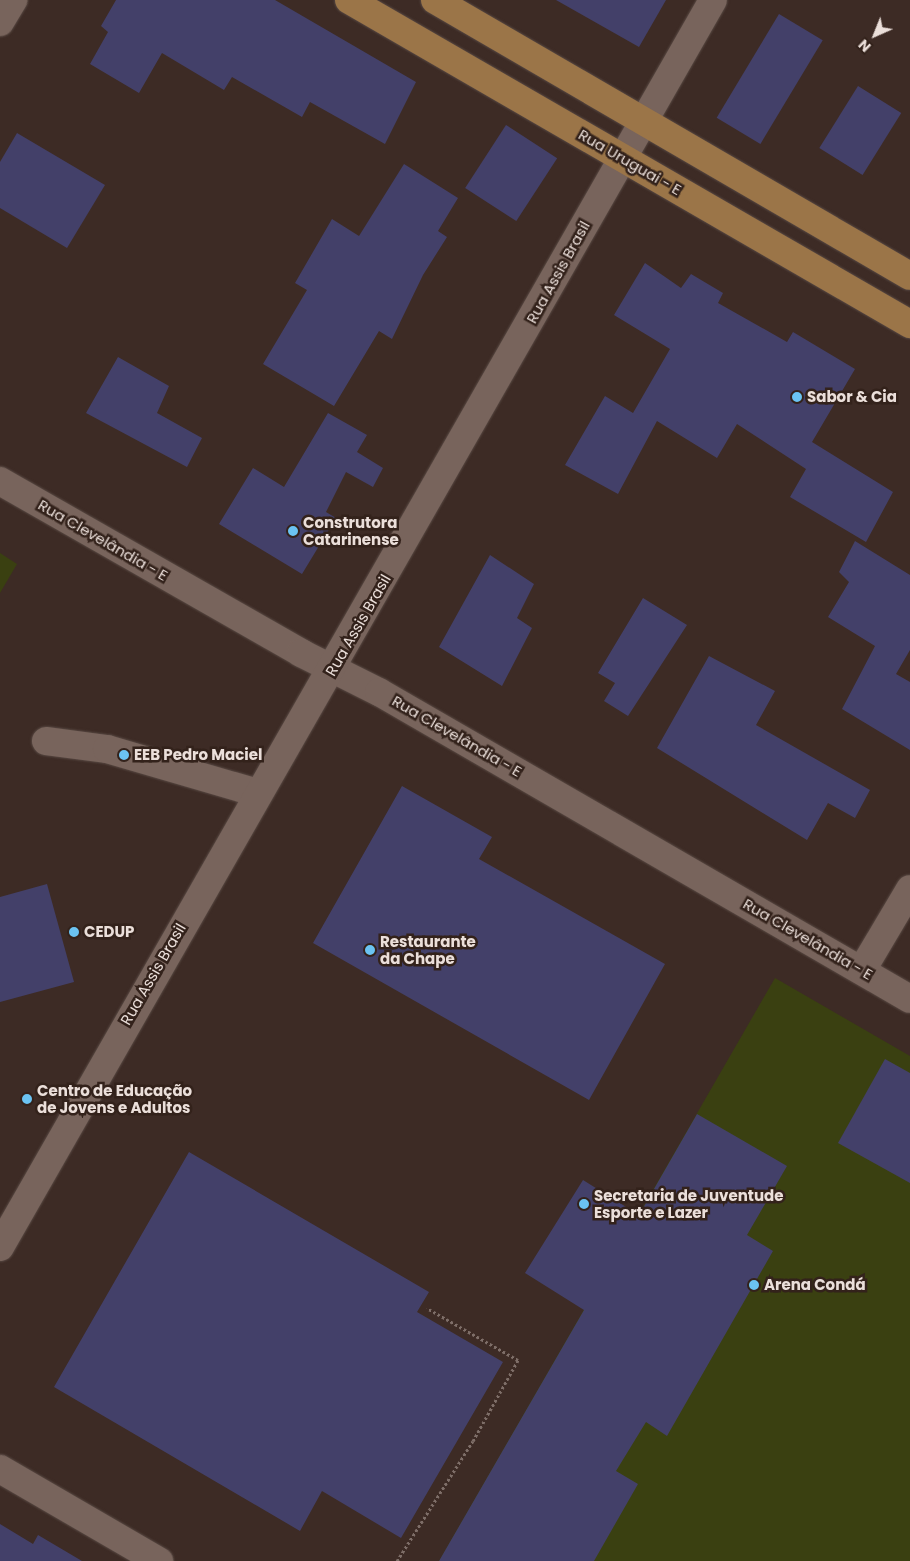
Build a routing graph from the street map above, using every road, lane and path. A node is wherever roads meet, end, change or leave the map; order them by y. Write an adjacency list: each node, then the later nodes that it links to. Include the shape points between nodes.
1 (13, 0): 5 (street)
2 (349, 0): 7 (main road, Rua Uruguai - E)
3 (435, 0): 6 (main road)
4 (713, 0): 6 (street, Rua Assis Brasil)
5 (0, 22)
6 (644, 121): 7 (street, Rua Assis Brasil); 8 (main road)
7 (622, 158): 9 (main road, Rua Uruguai - E); 11 (street, Rua Assis Brasil)
8 (910, 276)
9 (910, 324)
10 (0, 481): 11 (street, Rua Clevelândia - E)
11 (333, 670): 13 (street, Rua Assis Brasil); 15 (street, Rua Clevelândia - E, via 379,692)
12 (46, 741): 13 (street, via 107,750)
13 (258, 793): 17 (street, Rua Assis Brasil)
14 (910, 889): 15 (street)
15 (862, 970): 16 (street, Rua Clevelândia - E)
16 (910, 999)
17 (0, 1247)
18 (428, 1308): 21 (path, via 518,1360 473,1441)
19 (0, 1469): 20 (street)
20 (158, 1561)
21 (397, 1561)

